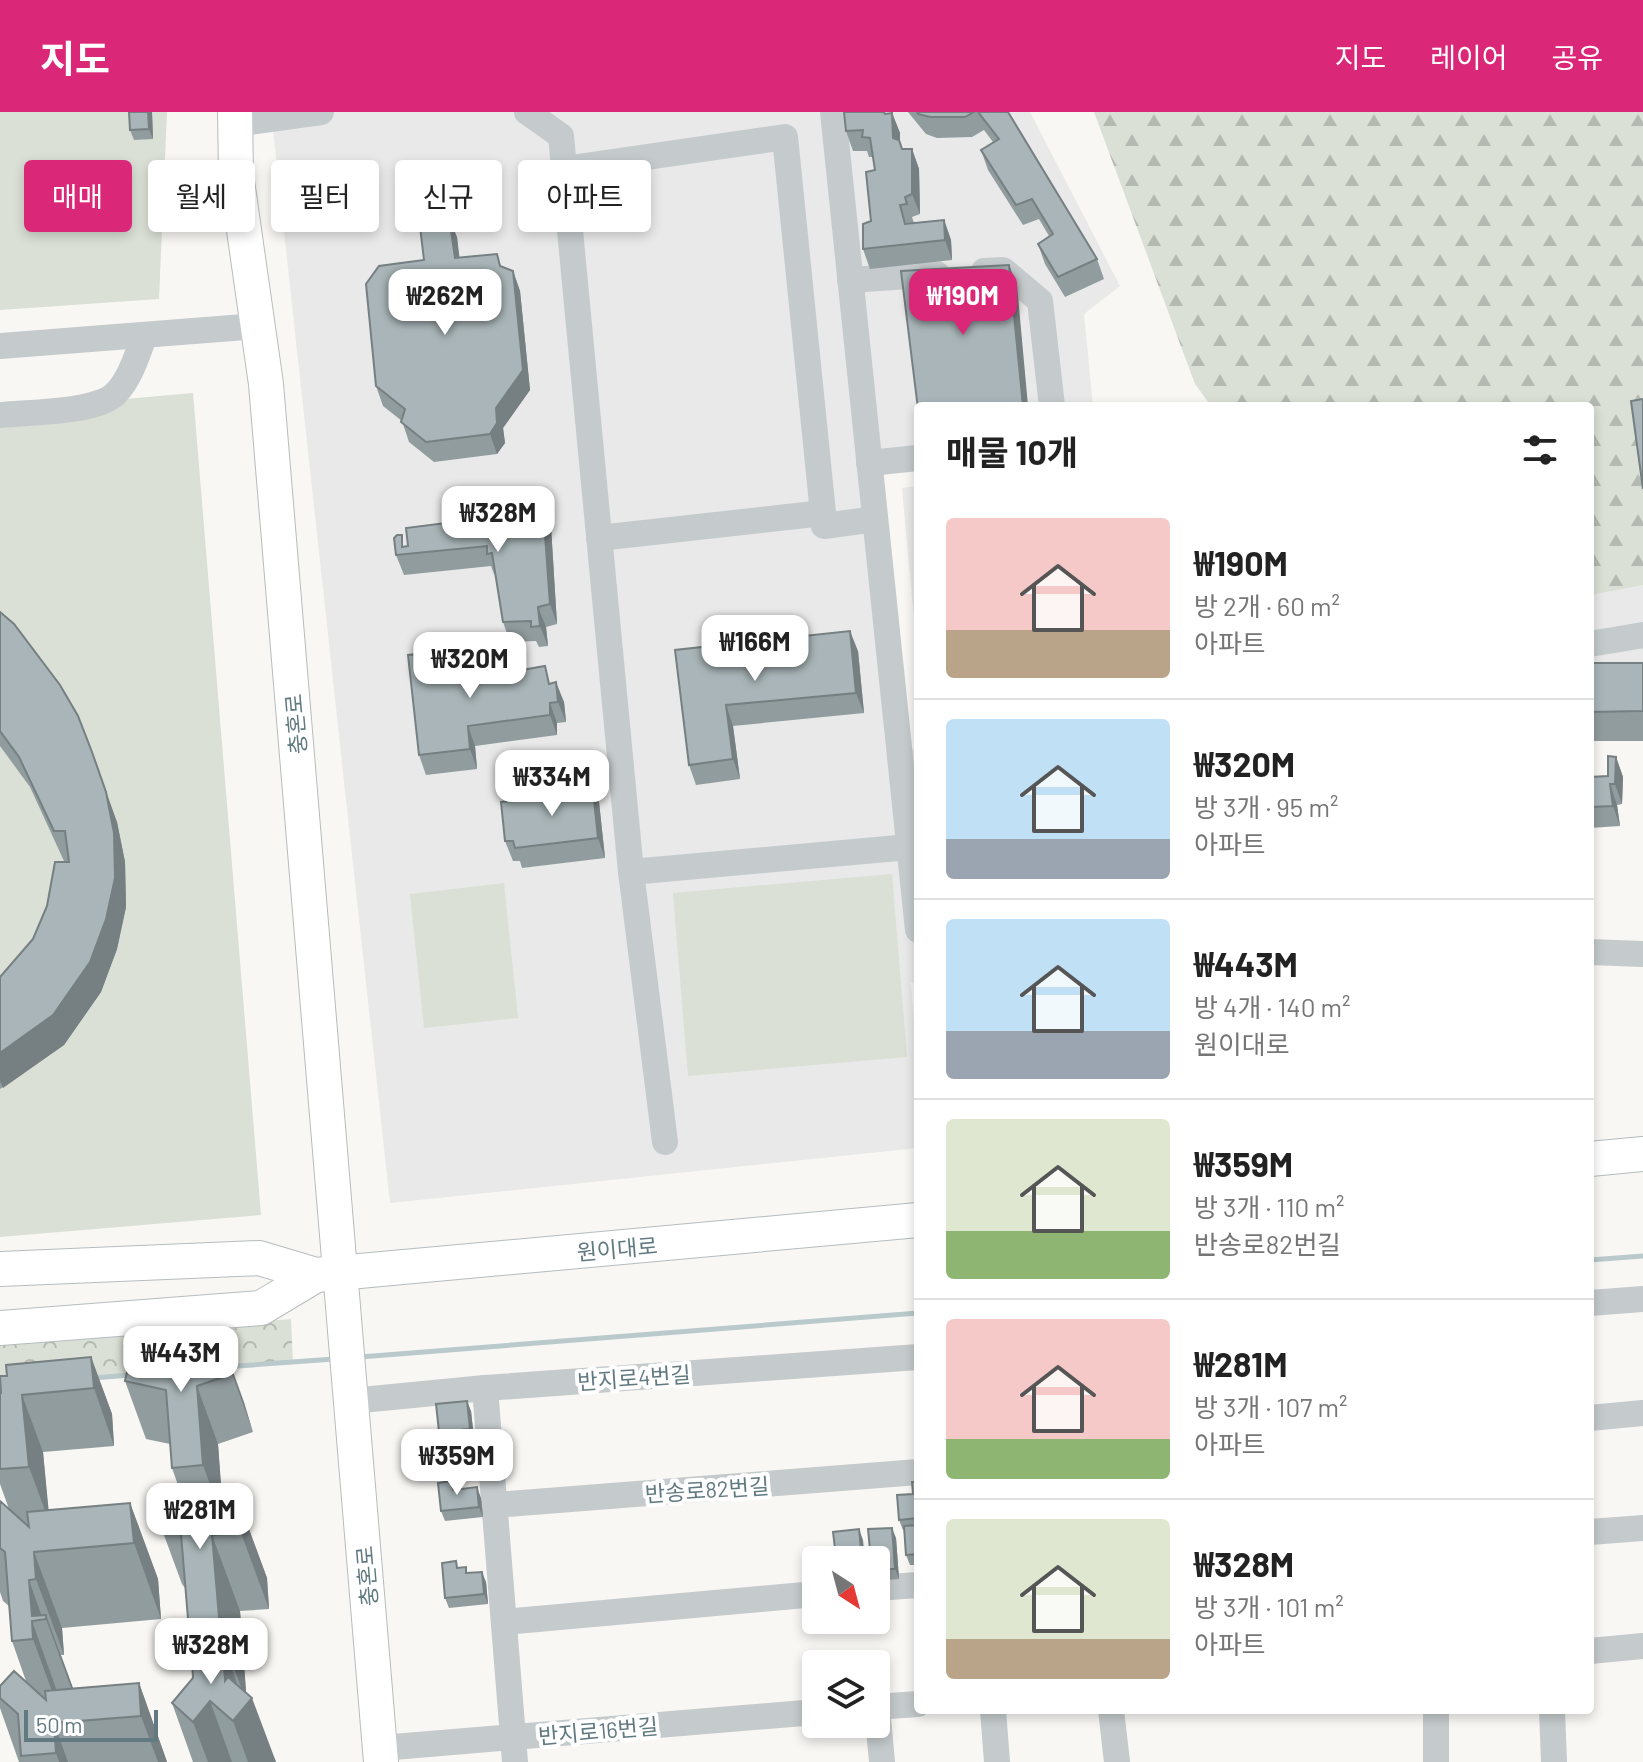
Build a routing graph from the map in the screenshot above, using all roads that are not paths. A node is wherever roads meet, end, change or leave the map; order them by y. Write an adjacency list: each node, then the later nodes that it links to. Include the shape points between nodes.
1 (321, 112): 4 (street)
2 (527, 112): 5 (street, via 561,136)
3 (833, 112): 8 (street)
4 (235, 118): 9 (main road, 충혼로, via 236,174)
5 (563, 160)
6 (626, 160): 16 (street, via 785,137)
7 (570, 232): 18 (street)
8 (850, 280): 12 (street, via 1003,270 1040,301); 15 (street)
9 (258, 326): 10 (street); 31 (main road, 충혼로, via 268,400)
10 (145, 335): 11 (street); 13 (street, via 116,395 93,406)
11 (0, 346)
12 (1052, 402)
13 (0, 415)
14 (914, 458): 15 (street)
15 (869, 463): 17 (street)
16 (823, 513): 17 (street, via 824,526); 18 (street)
17 (875, 519): 21 (street)
18 (599, 538): 22 (street)
19 (1643, 635): 20 (street)
20 (1594, 643)
21 (909, 847): 22 (street); 23 (street)
22 (631, 872): 26 (street)
23 (914, 893)
24 (1594, 952): 25 (street)
25 (1643, 954)
26 (665, 1142)
27 (1643, 1154): 28 (main road)
28 (1594, 1159)
29 (914, 1220): 31 (main road, 원이대로)
30 (0, 1269): 31 (main road, 원이대로, via 259,1258)
31 (328, 1274): 34 (main road, 원이대로, via 261,1308); 37 (main road, 충혼로, via 345,1338)
32 (1643, 1299): 33 (street)
33 (1594, 1303)
34 (0, 1328)
35 (914, 1357): 36 (street, 반지로4번길)
36 (485, 1388): 37 (street, 반지로4번길); 41 (street)
37 (350, 1395): 59 (main road, 충혼로)
38 (1643, 1413): 39 (street)
39 (1594, 1418)
40 (914, 1472): 41 (street, 반송로82번길)
41 (495, 1505): 47 (street)
42 (1643, 1528): 43 (street)
43 (1594, 1532)
44 (914, 1585): 45 (street)
45 (890, 1587)
46 (802, 1595): 47 (street)
47 (504, 1622): 58 (street)
48 (1643, 1646): 49 (street)
49 (1594, 1651)
50 (914, 1704): 51 (street)
51 (890, 1706)
52 (802, 1714): 58 (street, 반지로16번길)
53 (993, 1714): 61 (street)
54 (1111, 1714): 62 (street)
55 (1436, 1714): 63 (street)
56 (1552, 1714): 64 (street)
57 (879, 1738): 60 (street)
58 (514, 1750): 59 (street, 반지로16번길)
59 (381, 1755)
60 (882, 1762)
61 (997, 1762)
62 (1117, 1762)
63 (1436, 1762)
64 (1554, 1762)

